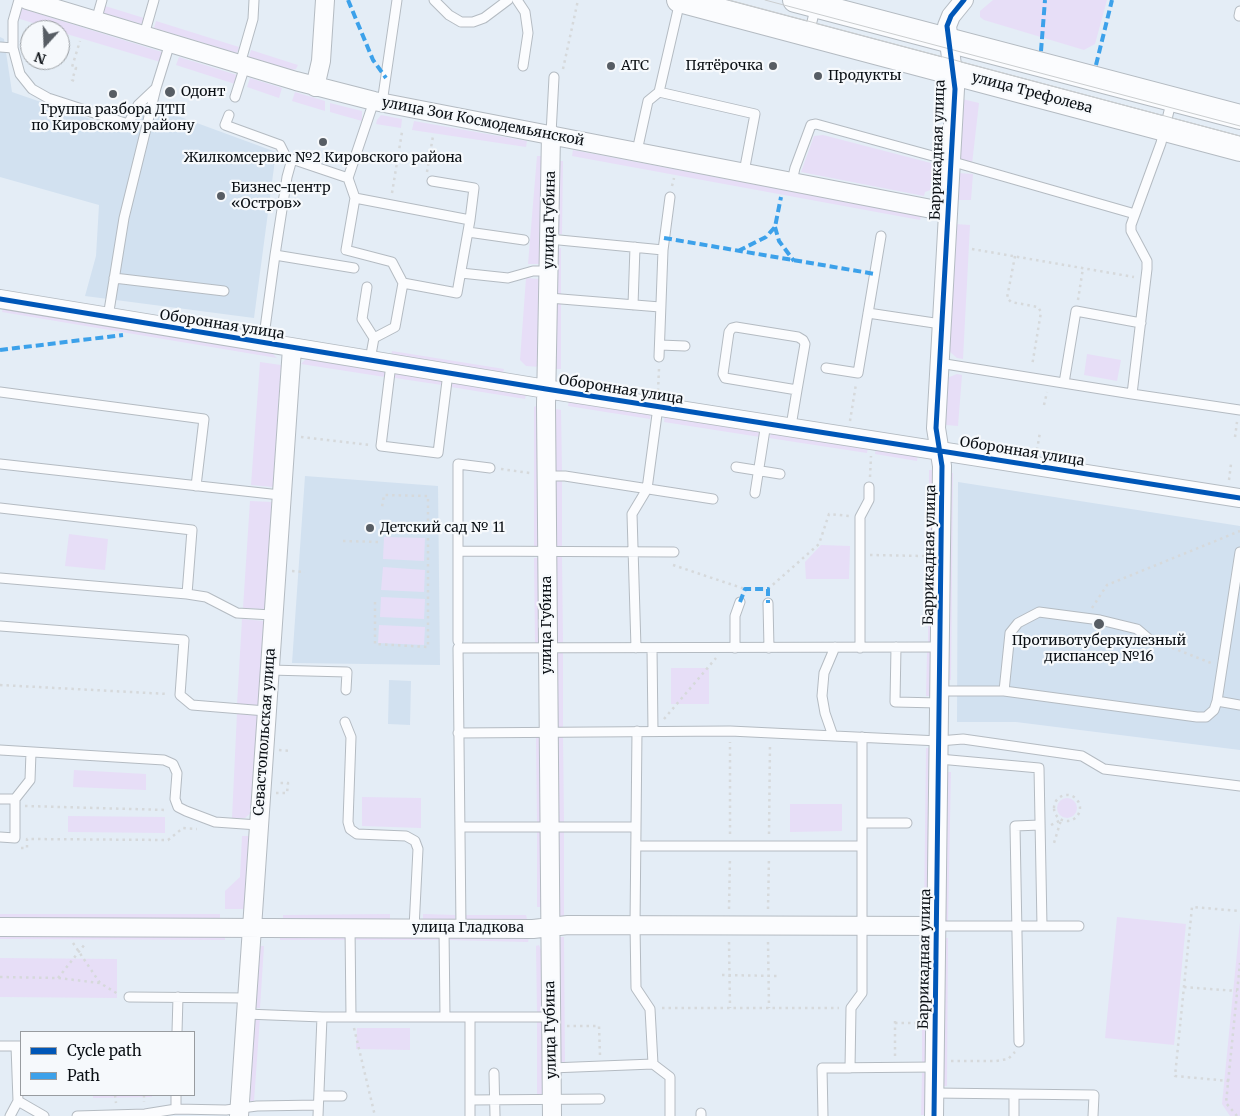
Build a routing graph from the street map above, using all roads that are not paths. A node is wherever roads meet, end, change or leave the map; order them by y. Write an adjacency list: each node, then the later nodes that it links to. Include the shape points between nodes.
1 (19, 0): 20 (lane, via 13,21)
2 (27, 0): 14 (street, улица Зои Космодемьянской)
3 (102, 0): 14 (lane)
4 (154, 0): 16 (lane)
5 (254, 0): 21 (lane)
6 (325, 0): 25 (street, via 321,61)
7 (396, 0): 30 (lane)
8 (434, 0): 9 (lane, via 461,22 484,18)
9 (508, 0)
10 (517, 0): 22 (lane, via 525,12 528,33)
11 (680, 0): 15 (street, улица Трефолева); 27 (lane)
12 (964, 0): 17 (street, Баррикадная улица, via 947,26)
13 (809, 2): 15 (lane); 17 (street)
14 (96, 21): 16 (street, улица Зои Космодемьянской)
15 (809, 34): 23 (street, улица Трефолева)
16 (144, 35): 18 (street, улица Зои Космодемьянской)
17 (949, 41): 23 (street, Баррикадная улица); 29 (street)
18 (170, 43): 21 (street, улица Зои Космодемьянской); 26 (lane)
19 (0, 47): 20 (lane)
20 (13, 48): 26 (lane, via 20,74 32,89 48,98 128,124 138,105)
21 (243, 65): 25 (street, улица Зои Космодемьянской); 28 (lane)
22 (523, 66)
23 (953, 72): 33 (street, улица Трефолева); 38 (street, Баррикадная улица, via 955,89)
24 (554, 77): 34 (lane)
25 (315, 87): 30 (street, улица Зои Космодемьянской)
26 (156, 88): 58 (lane, via 124,218)
27 (659, 92): 36 (lane, via 648,101); 39 (lane, via 755,114)
28 (235, 97)
29 (1172, 99): 32 (street); 33 (lane)
30 (378, 102): 34 (street, улица Зои Космодемьянской); 40 (lane)
31 (229, 115): 37 (lane, via 225,125 280,145 286,157)
32 (1240, 117)
33 (1165, 129): 35 (street, улица Трефолева); 46 (lane)
34 (552, 134): 36 (street, улица Зои Космодемьянской); 50 (street, улица Губина)
35 (1240, 148)
36 (638, 152): 39 (street, улица Зои Космодемьянской)
37 (292, 158): 40 (lane); 54 (lane)
38 (945, 160): 42 (lane, via 816,124 811,125); 45 (street, Баррикадная улица); 46 (lane)
39 (744, 172): 42 (street, улица Зои Космодемьянской)
40 (348, 178): 44 (lane)
41 (432, 181): 47 (lane, via 474,188)
42 (792, 181): 45 (street, улица Зои Космодемьянской)
43 (670, 197): 53 (lane)
44 (355, 198): 47 (lane); 59 (lane, via 346,250 392,262)
45 (947, 212): 69 (street, Баррикадная улица)
46 (1135, 214): 68 (lane, via 1131,231 1147,261)
47 (470, 220): 48 (lane)
48 (468, 232): 51 (lane); 57 (lane)
49 (881, 236): 66 (lane)
50 (549, 239): 52 (lane); 56 (street, улица Губина)
51 (524, 240)
52 (635, 247): 53 (lane); 64 (lane)
53 (663, 250): 65 (lane)
54 (275, 255): 55 (lane); 71 (lane)
55 (354, 268)
56 (549, 271): 57 (lane, via 533,271 508,278); 62 (street, улица Губина)
57 (461, 273): 59 (lane, via 457,293)
58 (114, 278): 61 (lane); 67 (lane)
59 (403, 283): 70 (lane, via 395,327)
60 (367, 287): 70 (lane, via 362,319)
61 (224, 291)
62 (549, 298): 64 (lane); 82 (street, улица Губина)
63 (0, 299): 67 (street, Оборонная улица)
64 (633, 305): 65 (lane)
65 (660, 307): 72 (lane)
66 (868, 312): 69 (lane); 79 (lane, via 858,373)
67 (108, 317): 71 (street, Оборонная улица)
68 (1140, 323): 81 (lane, via 1076,311); 85 (lane)
69 (941, 324): 77 (street, Баррикадная улица)
70 (374, 338): 76 (lane)
71 (263, 343): 74 (street, Оборонная улица)
72 (660, 345): 73 (lane); 75 (lane)
73 (685, 346)
74 (292, 348): 76 (street, Оборонная улица); 101 (street, Севастопольская улица)
75 (659, 358)
76 (370, 360): 78 (street, Оборонная улица)
77 (939, 363): 81 (lane); 90 (street, Баррикадная улица, via 936,428)
78 (391, 364): 80 (street, Оборонная улица); 80 (lane, via 381,446 438,453)
79 (826, 368)
80 (448, 373): 82 (street, Оборонная улица)
81 (1064, 382): 85 (lane)
82 (546, 389): 86 (street, Оборонная улица); 95 (street, улица Губина)
83 (797, 390): 83 (lane, via 803,340 732,328 723,374 725,378); 89 (lane)
84 (0, 392): 97 (lane, via 204,419)
85 (1132, 394): 87 (lane)
86 (658, 401): 88 (street, Оборонная улица); 99 (lane)
87 (1240, 410)
88 (766, 423): 89 (street, Оборонная улица); 94 (lane)
89 (791, 426): 90 (street, Оборонная улица)
90 (940, 450): 102 (street, Оборонная улица); 120 (street, Баррикадная улица)
91 (0, 464): 97 (lane)
92 (736, 467): 94 (lane)
93 (490, 468): 105 (lane, via 458,464 454,541)
94 (758, 470): 96 (lane); 100 (lane)
95 (538, 474): 99 (lane); 106 (street, улица Губина)
96 (780, 474)
97 (196, 486): 101 (lane)
98 (870, 487): 126 (lane, via 869,500 860,517)
99 (647, 489): 103 (lane); 107 (lane, via 632,514)
100 (755, 493)
101 (280, 495): 114 (street, Севастопольская улица)
102 (1240, 498)
103 (713, 499)
104 (0, 508): 111 (lane, via 192,530)
105 (458, 552): 106 (lane); 117 (lane)
106 (547, 552): 107 (lane); 121 (street, улица Губина)
107 (633, 552): 108 (lane); 122 (lane)
108 (674, 552)
109 (1240, 552): 131 (lane)
110 (0, 578): 111 (lane)
111 (187, 594): 114 (lane, via 206,597 237,613)
112 (740, 602): 124 (lane, via 735,616)
113 (768, 603): 125 (lane)
114 (272, 615): 127 (street, Севастопольская улица)
115 (0, 626): 133 (lane, via 184,640 180,695 192,705)
116 (1150, 640): 129 (lane, via 1137,629 1039,612 1018,623 1010,633)
117 (458, 641)
118 (835, 647): 125 (lane); 126 (lane); 139 (lane, via 824,673 822,696)
119 (896, 647): 120 (lane); 126 (lane); 130 (lane, via 896,702)
120 (940, 647): 130 (street, Баррикадная улица)
121 (548, 648): 122 (lane); 137 (lane, via 458,648); 138 (street, улица Губина)
122 (636, 648): 123 (lane)
123 (652, 648): 124 (lane); 136 (lane)
124 (735, 648): 125 (lane)
125 (769, 648)
126 (860, 648)
127 (269, 670): 128 (lane, via 347,672); 133 (street, Севастопольская улица)
128 (346, 690)
129 (1004, 691): 130 (lane); 131 (lane, via 1198,717 1206,717 1214,710)
130 (939, 697): 141 (street, Баррикадная улица)
131 (1217, 701): 132 (lane)
132 (1240, 705)
133 (266, 710): 150 (street, Севастопольская улица)
134 (345, 722): 168 (lane, via 351,737 350,829 357,834 406,836 415,841 418,849)
135 (637, 731): 136 (lane); 138 (lane); 154 (lane)
136 (653, 732): 139 (lane, via 730,731)
137 (458, 733): 138 (lane); 152 (lane)
138 (548, 733): 153 (street, улица Губина)
139 (833, 736): 140 (lane)
140 (862, 737): 141 (lane); 148 (lane)
141 (939, 741): 144 (street, Баррикадная улица); 145 (lane, via 963,739 1082,756 1104,769)
142 (0, 750): 143 (lane)
143 (31, 752): 147 (lane, via 30,780); 150 (lane, via 164,760 173,764 177,773 175,799 178,807 215,822)
144 (938, 760): 151 (lane, via 1039,768); 160 (street, Баррикадная улица)
145 (1240, 786)
146 (0, 799): 147 (lane)
147 (15, 803): 155 (lane, via 15,838)
148 (862, 823): 149 (lane); 157 (lane)
149 (908, 823)
150 (258, 825): 166 (street, Севастопольская улица)
151 (1040, 825): 161 (lane, via 1015,826); 162 (lane)
152 (460, 827): 153 (lane); 169 (lane)
153 (549, 827): 154 (lane); 165 (street, улица Губина)
154 (636, 828): 156 (lane)
155 (0, 837)
156 (636, 846): 157 (lane); 158 (lane)
157 (862, 846): 159 (lane)
158 (635, 925): 159 (street, улица Гладкова); 165 (street, улица Гладкова); 182 (lane, via 636,988 650,1008)
159 (862, 926): 160 (street, улица Гладкова); 185 (lane, via 862,993 851,1008)
160 (936, 926): 161 (lane); 183 (street, Баррикадная улица)
161 (1018, 926): 162 (lane); 179 (lane)
162 (1042, 926): 163 (lane)
163 (1079, 926)
164 (0, 927): 166 (street, улица Гладкова)
165 (550, 927): 169 (street, улица Гладкова); 177 (street, улица Губина)
166 (252, 928): 167 (street, улица Гладкова); 172 (street, Севастопольская улица)
167 (350, 928): 168 (street, улица Гладкова); 174 (lane)
168 (414, 928): 169 (street, улица Гладкова)
169 (452, 928): 175 (lane)
170 (129, 997): 171 (lane)
171 (178, 998): 172 (lane); 178 (lane)
172 (246, 1006): 173 (lane); 198 (street, Севастопольская улица)
173 (322, 1017): 174 (lane); 195 (lane)
174 (352, 1017): 175 (lane)
175 (444, 1017): 176 (lane)
176 (470, 1017): 177 (lane); 192 (lane)
177 (551, 1017): 184 (street, улица Губина)
178 (177, 1031)
179 (1019, 1042)
180 (0, 1046): 181 (lane)
181 (19, 1046): 194 (lane)
182 (653, 1064): 184 (lane); 205 (lane, via 670,1077)
183 (942, 1064): 185 (lane); 187 (street, Баррикадная улица)
184 (551, 1068): 196 (street, улица Губина)
185 (850, 1068): 206 (lane, via 822,1068)
186 (494, 1073): 193 (lane)
187 (934, 1093): 188 (lane); 207 (street, Баррикадная улица)
188 (1014, 1094): 208 (lane); 209 (lane, via 1094,1095)
189 (176, 1096): 197 (lane)
190 (342, 1096): 195 (lane)
191 (600, 1099): 196 (lane)
192 (470, 1100): 193 (lane); 203 (lane)
193 (495, 1100): 196 (lane); 204 (lane)
194 (18, 1101): 199 (lane); 200 (lane)
195 (319, 1101): 198 (lane, via 256,1106); 202 (lane)
196 (552, 1108)
197 (176, 1109): 198 (lane); 201 (lane, via 145,1114)
198 (240, 1112)
199 (10, 1116)
200 (44, 1116)
201 (77, 1116)
202 (318, 1116)
203 (470, 1116)
204 (495, 1116)
205 (670, 1116)
206 (823, 1116)
207 (934, 1116)
208 (1014, 1116)
209 (1094, 1116)

